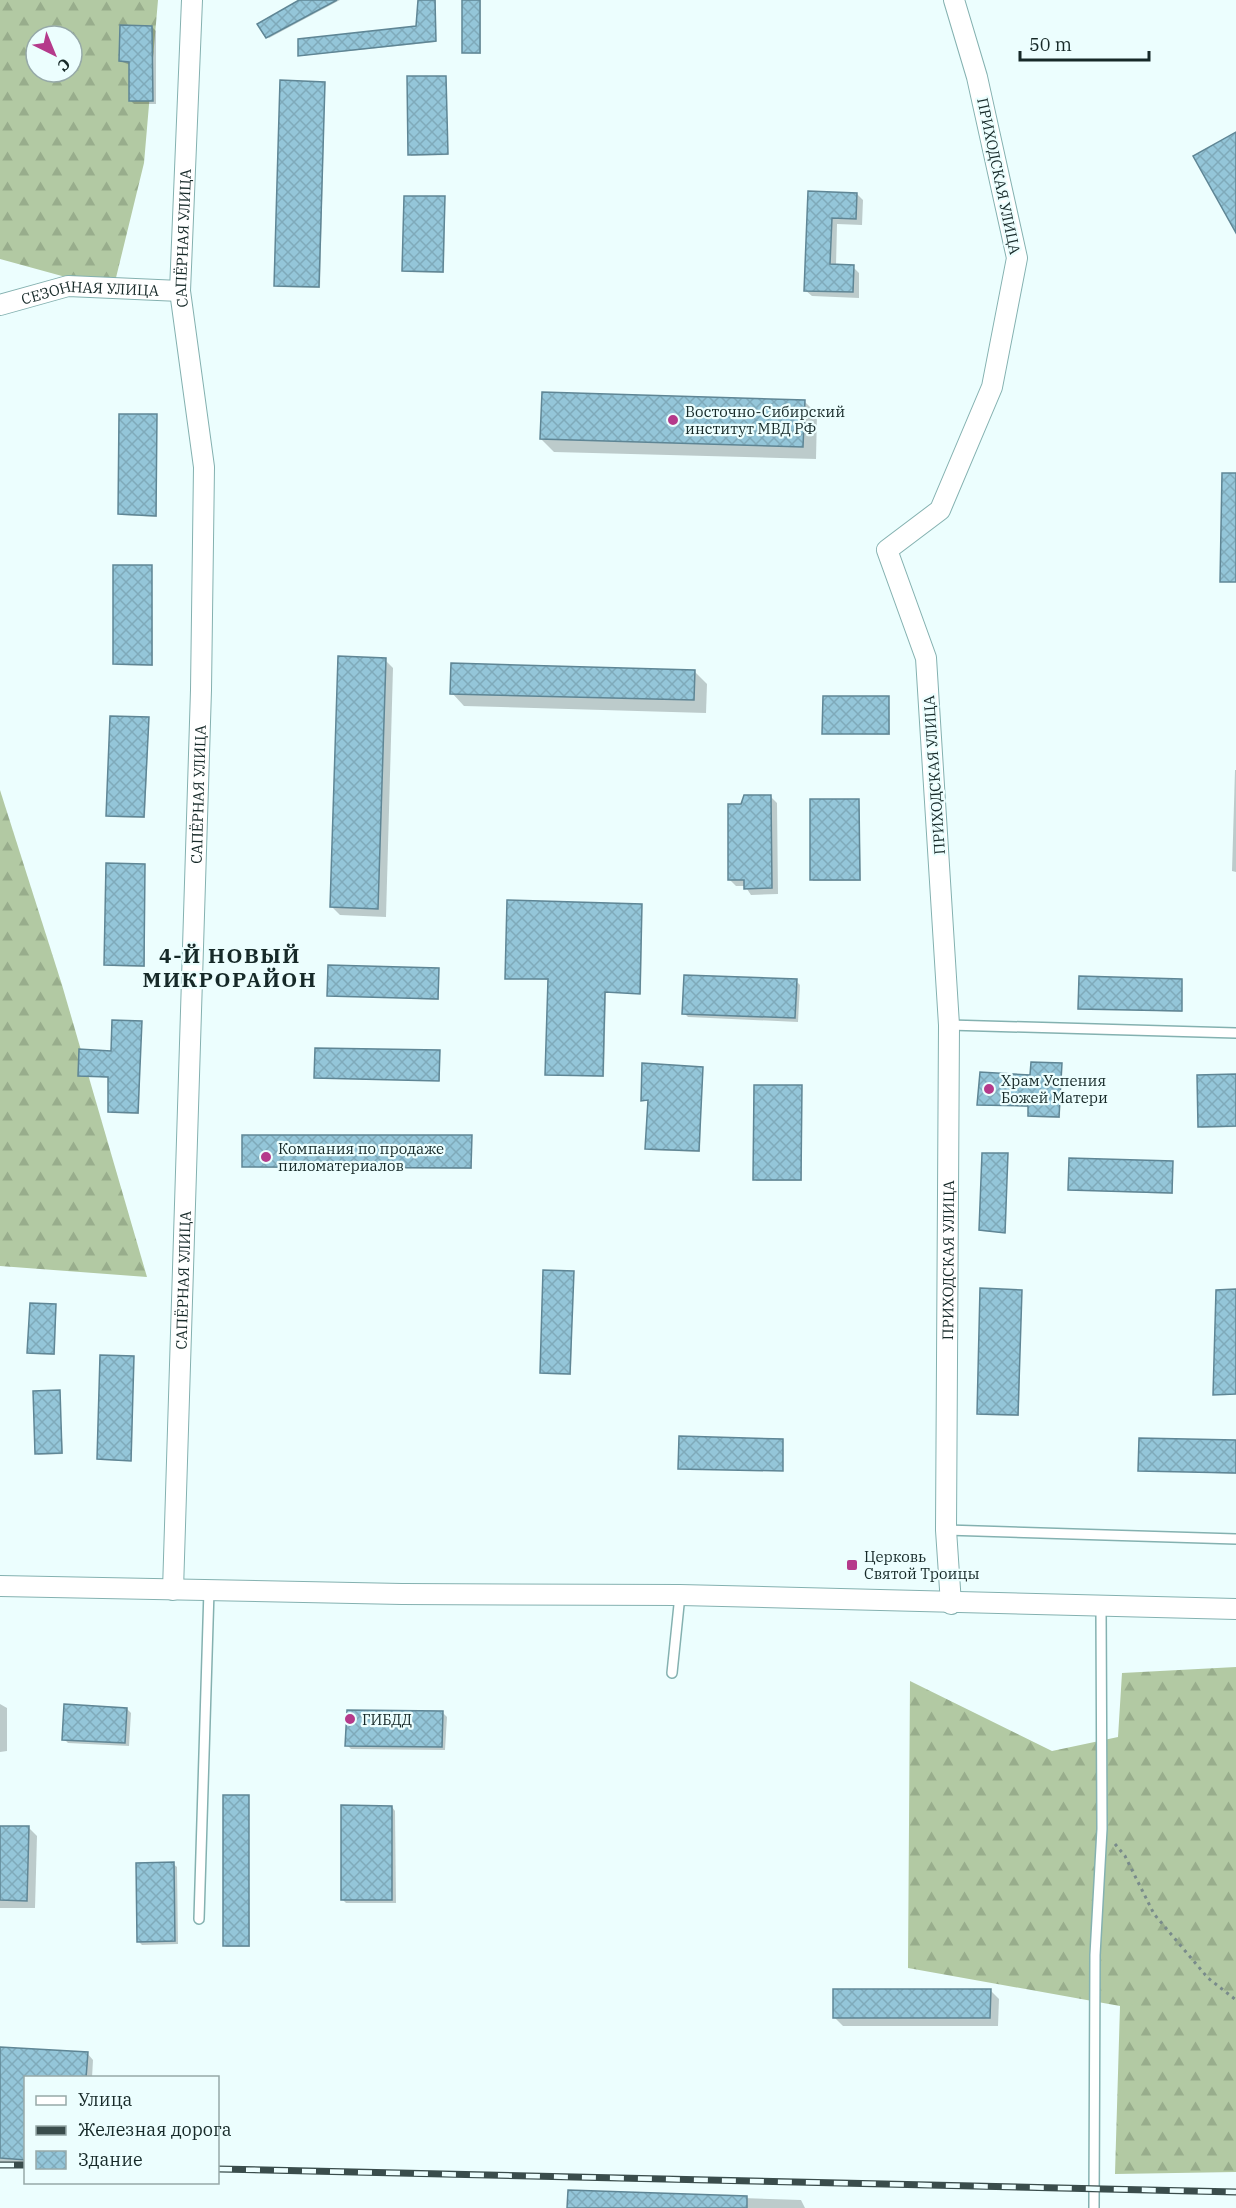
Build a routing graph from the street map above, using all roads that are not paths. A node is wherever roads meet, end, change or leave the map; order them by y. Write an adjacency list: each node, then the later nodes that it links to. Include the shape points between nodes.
1 (192, 0): 3 (street, САПЁРНАЯ УЛИЦА)
2 (954, 0): 5 (street, ПРИХОДСКАЯ УЛИЦА, via 977,77 1017,258 992,387 940,510 887,550 926,657)
3 (180, 291): 4 (street, СЕЗОННАЯ УЛИЦА, via 68,286); 10 (street, САПЁРНАЯ УЛИЦА, via 204,467)
4 (0, 305)
5 (949, 1025): 6 (lane); 7 (street, ПРИХОДСКАЯ УЛИЦА)
6 (1236, 1033)
7 (946, 1530): 8 (lane); 13 (street, ПРИХОДСКАЯ УЛИЦА)
8 (1236, 1539)
9 (0, 1586): 10 (street)
10 (172, 1590): 11 (street)
11 (209, 1590): 12 (street); 17 (lane)
12 (680, 1595): 13 (street); 16 (lane)
13 (951, 1604): 14 (street)
14 (1101, 1608): 15 (street); 18 (lane, via 1102,1829 1095,1955)
15 (1236, 1609)
16 (672, 1673)
17 (199, 1918)
18 (1094, 2208)

